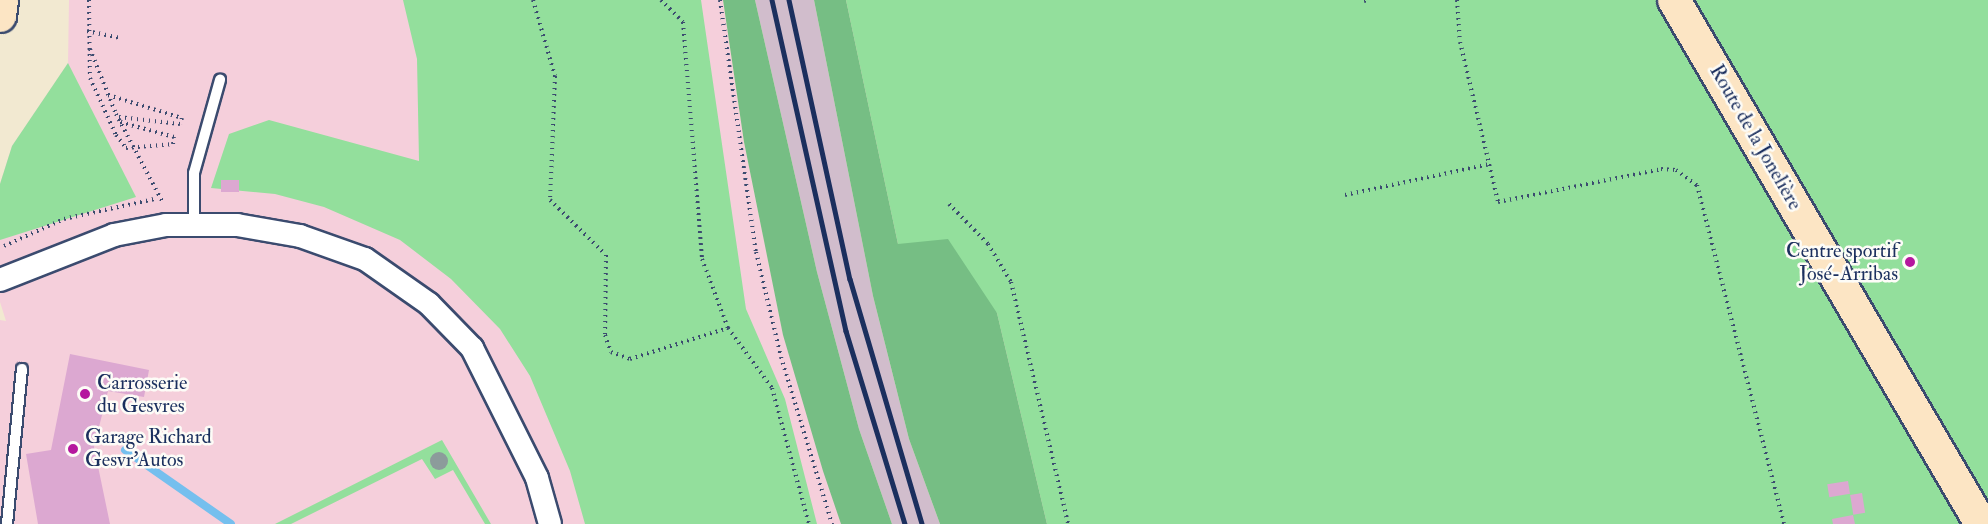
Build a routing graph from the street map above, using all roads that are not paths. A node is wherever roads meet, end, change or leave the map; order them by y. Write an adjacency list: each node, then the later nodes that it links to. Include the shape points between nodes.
1 (2, 0): 3 (street)
2 (1674, 0): 10 (street, Route de la Jonelière)
3 (0, 16)
4 (220, 81): 5 (lane, via 194,173)
5 (194, 224): 6 (street, via 114,235); 9 (street, via 300,236 365,259 429,304 472,348 500,394 537,478)
6 (0, 280)
7 (22, 369): 8 (lane)
8 (7, 524)
9 (550, 524)
10 (1981, 524)

